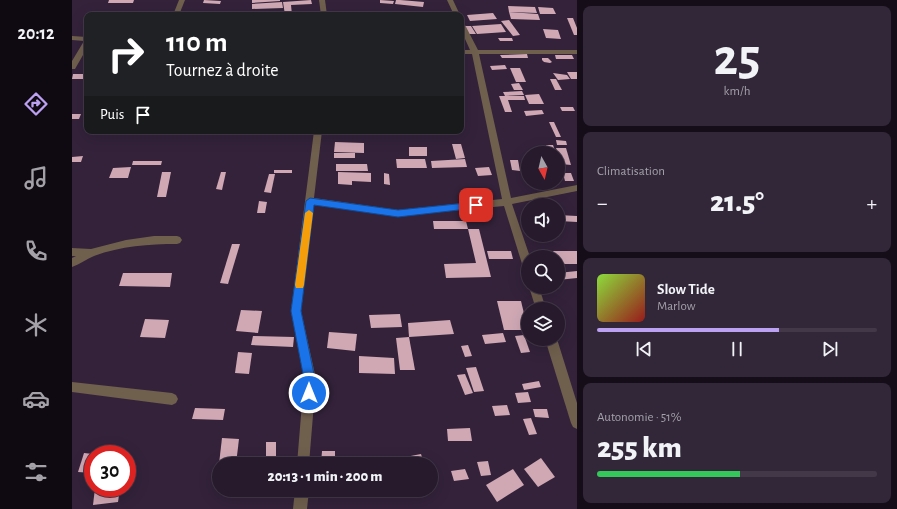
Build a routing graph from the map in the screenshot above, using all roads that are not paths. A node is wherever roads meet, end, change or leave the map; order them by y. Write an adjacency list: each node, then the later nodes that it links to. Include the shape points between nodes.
1 (182, 0): 4 (street)
2 (322, 0): 5 (street)
3 (450, 0): 6 (street)
4 (177, 12)
5 (324, 12)
6 (456, 12)
7 (464, 29): 12 (street)
8 (72, 38): 9 (street)
9 (84, 39)
10 (84, 47): 14 (street)
11 (464, 52): 12 (street)
12 (476, 52): 13 (street); 18 (street)
13 (577, 52)
14 (72, 68)
15 (318, 134): 17 (street)
16 (577, 188): 18 (street)
17 (310, 201): 18 (street, via 398,214); 28 (street, via 296,311 310,379)
18 (507, 202): 20 (street)
19 (177, 240): 22 (street, via 140,242)
20 (522, 250)
21 (72, 252): 22 (street)
22 (91, 253): 23 (street)
23 (72, 263)
24 (553, 346): 27 (street)
25 (72, 387): 26 (street)
26 (172, 399)
27 (577, 423)
28 (304, 457)
29 (301, 497): 30 (street)
30 (300, 509)

